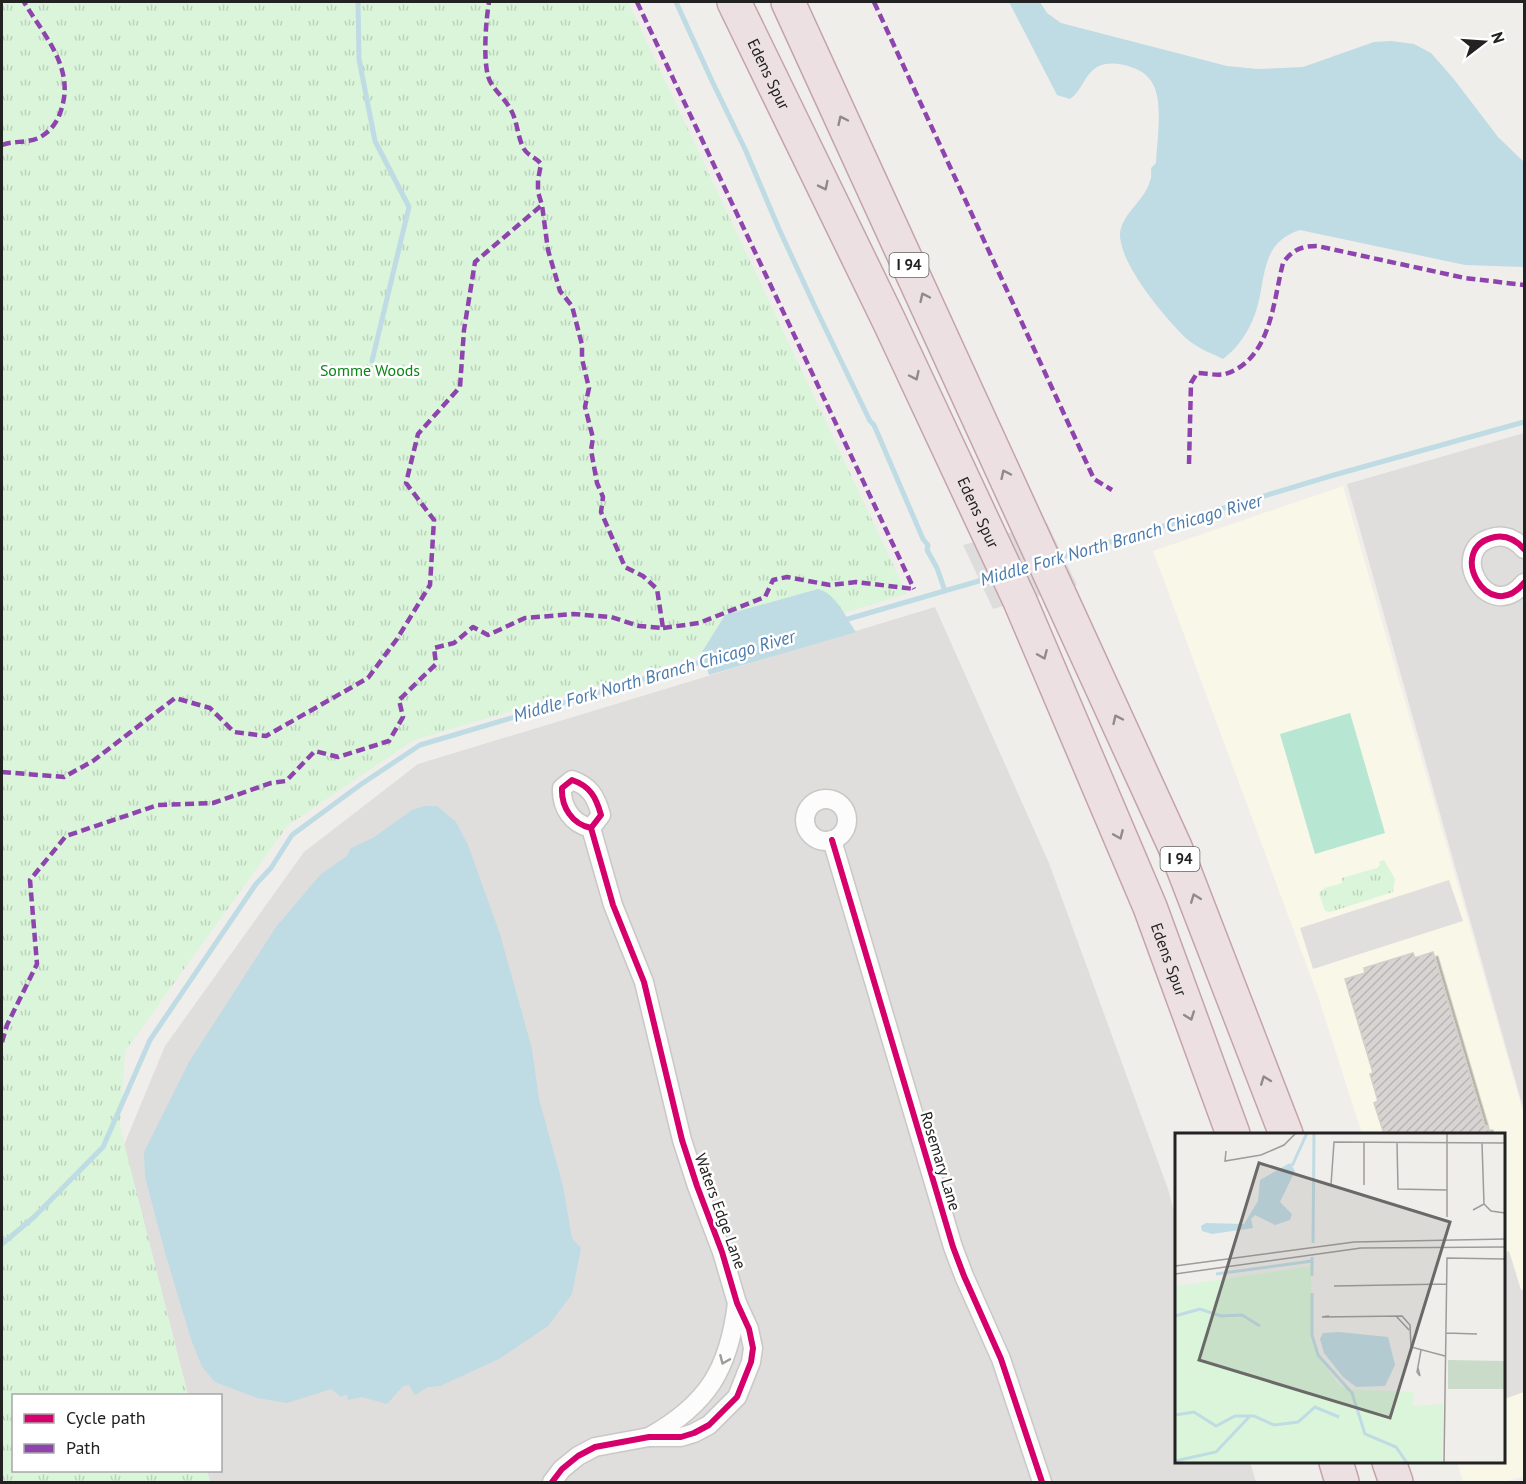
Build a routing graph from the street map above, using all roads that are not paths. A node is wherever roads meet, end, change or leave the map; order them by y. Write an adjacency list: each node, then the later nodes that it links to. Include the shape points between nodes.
1 (734, 2): 7 (highway, Edens Spur / I 94, one-way to 7, via 1020,601 1150,907)
2 (788, 2): 8 (highway, I 94, one-way to 2, via 1175,847)
3 (1524, 549): 4 (street, via 1518,542 1499,536 1490,538 1475,551 1472,560 1475,579 1488,593 1507,595)
4 (1524, 583)
5 (591, 828): 9 (street, Waters Edge Lane, via 614,905 644,982 682,1140)
6 (832, 840): 14 (street, Rosemary Lane, via 953,1247 1001,1359)
7 (1233, 1133)
8 (1286, 1133)
9 (737, 1303): 10 (street, Waters Edge Lane, one-way to 10, via 729,1350 706,1393); 10 (street, Waters Edge Lane, via 753,1348 737,1397 715,1420 694,1433)
10 (650, 1437): 13 (street, Waters Edge Lane, via 595,1447 562,1469)
11 (1337, 1463): 15 (highway)
12 (1390, 1463): 16 (highway)
13 (552, 1482)
14 (1042, 1482)
15 (1342, 1482)
16 (1396, 1482)

